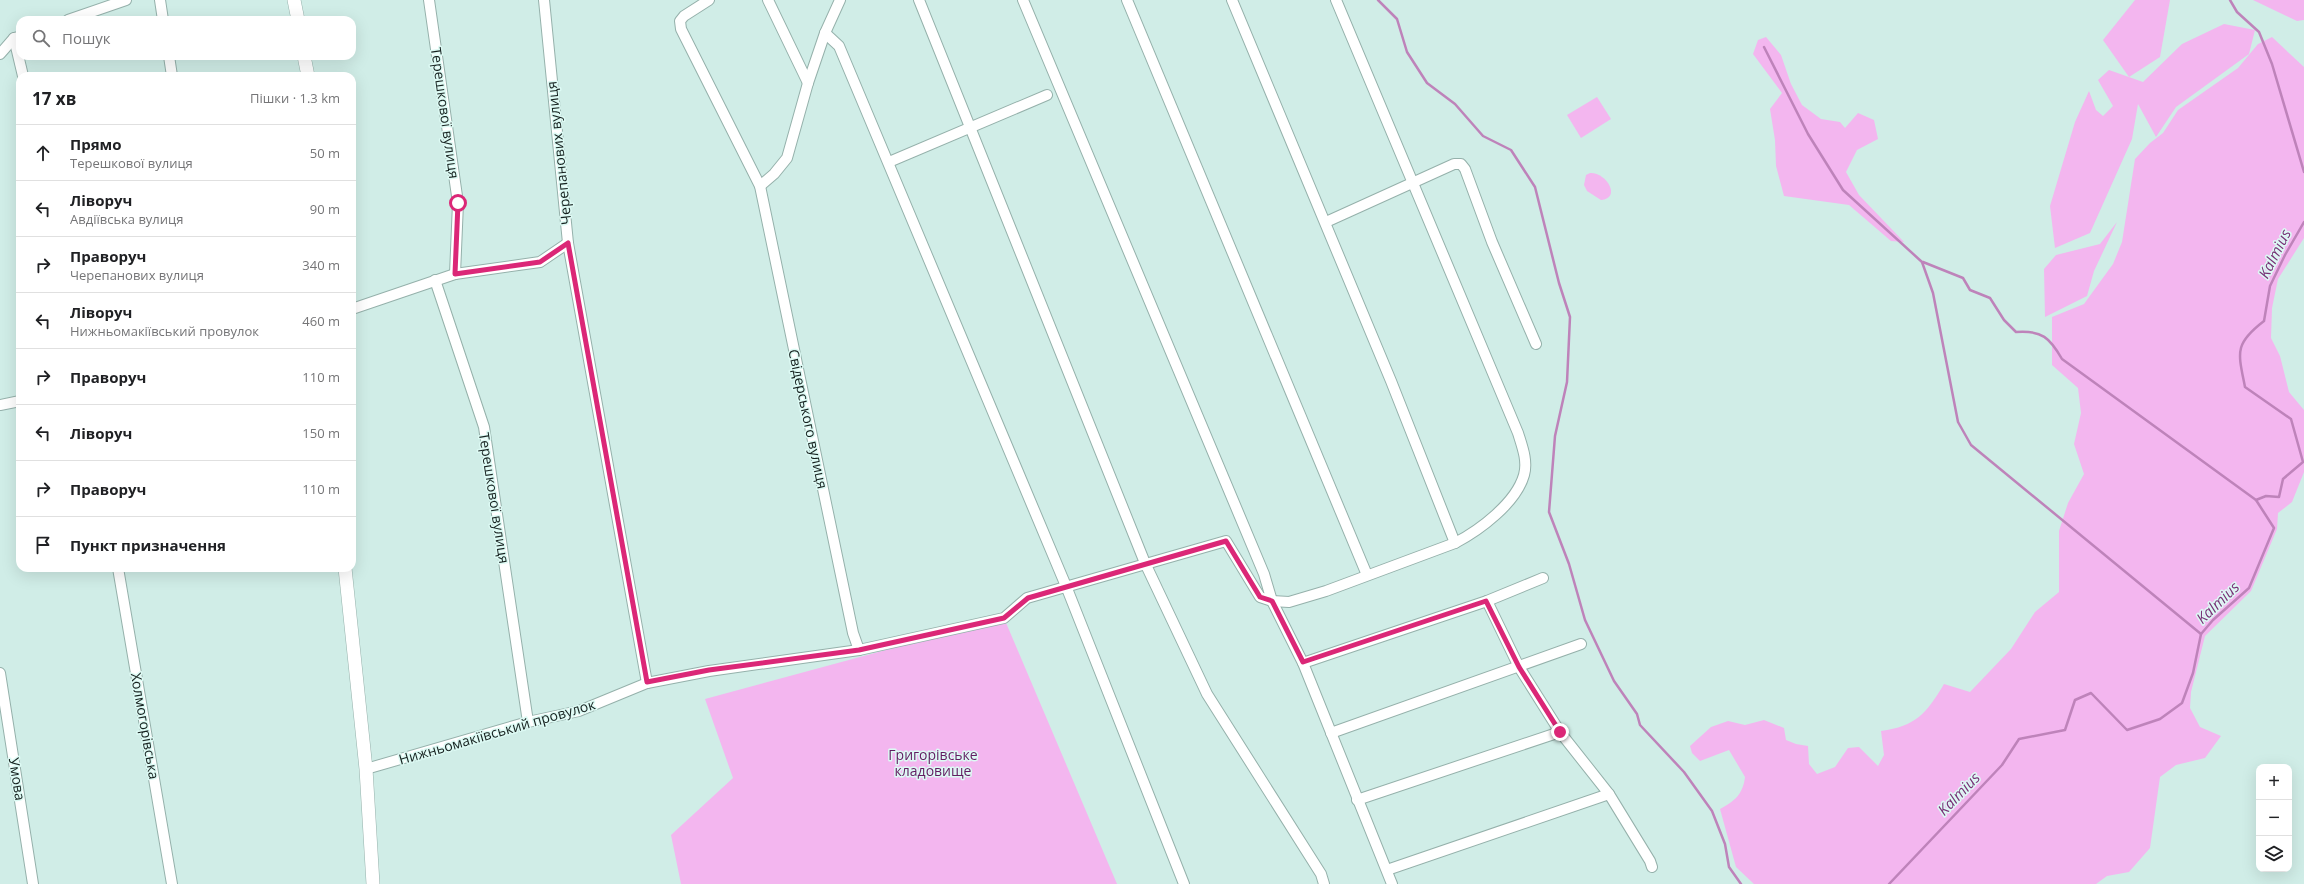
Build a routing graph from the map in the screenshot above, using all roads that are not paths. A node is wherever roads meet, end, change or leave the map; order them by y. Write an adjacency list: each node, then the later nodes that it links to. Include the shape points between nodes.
1 (126, 0): 14 (street)
2 (160, 0): 15 (street)
3 (294, 0): 16 (street)
4 (429, 0): 34 (street, Терешкової вулиця, via 458,203)
5 (544, 0): 33 (street, Черепанових вулиця)
6 (709, 0): 31 (street, Свiдерського вулиця, via 684,16 680,21 681,29)
7 (768, 0): 26 (street)
8 (840, 0): 17 (street)
9 (919, 0): 28 (street)
10 (1023, 0): 47 (street, via 1264,574)
11 (1127, 0): 44 (street)
12 (1232, 0): 32 (street)
13 (1336, 0): 30 (street)
14 (80, 16)
15 (162, 16)
16 (297, 16)
17 (825, 33): 26 (street); 29 (street, via 839,46)
18 (16, 38): 19 (street)
19 (0, 54)
20 (21, 60): 23 (street)
21 (170, 60): 24 (street)
22 (305, 60): 25 (street)
23 (22, 72)
24 (171, 72)
25 (307, 72)
26 (808, 83): 31 (street, via 787,158)
27 (1048, 95): 28 (street)
28 (971, 127): 29 (street); 41 (street)
29 (889, 162): 46 (street)
30 (1413, 181): 32 (street); 37 (street, via 1454,164 1461,164 1465,169 1492,242); 40 (street, via 1518,432 1525,458 1524,474 1519,486 1506,503 1473,533)
31 (760, 186): 50 (street, Свiдерського вулиця, via 853,633)
32 (1326, 222): 40 (street)
33 (568, 243): 34 (street, via 540,262); 54 (street, Черепанових вулиця)
34 (455, 274): 35 (street)
35 (436, 280): 36 (street); 55 (street, Терешкової вулиця, via 484,427)
36 (356, 308)
37 (1536, 344)
38 (16, 402): 39 (street)
39 (0, 405)
40 (1455, 543): 44 (street)
41 (1145, 563): 46 (street, Нижньомакіївський провулок); 47 (street, Нижньомакіївський провулок, via 1226,541 1260,597); 67 (street, via 1207,694 1321,874)
42 (119, 572): 64 (street, Холмогорівська)
43 (345, 572): 58 (street)
44 (1367, 575): 47 (street, via 1289,602)
45 (1543, 578): 48 (street)
46 (1066, 586): 50 (street, Нижньомакіївський провулок, via 1028,598 1004,618); 66 (street)
47 (1272, 601): 51 (street)
48 (1486, 601): 51 (street); 52 (street)
49 (1581, 644): 52 (street)
50 (859, 650): 54 (street, Нижньомакіївський провулок, via 709,670)
51 (1303, 662): 57 (street)
52 (1519, 667): 56 (street); 57 (street)
53 (0, 673): 63 (street, Умова)
54 (647, 682): 55 (street, Нижньомакіївський провулок, via 579,711)
55 (528, 722): 58 (street, Нижньомакіївський провулок)
56 (1560, 732): 59 (street); 60 (street)
57 (1331, 733): 60 (street)
58 (366, 769): 65 (street)
59 (1610, 794): 61 (street); 62 (street)
60 (1357, 800): 62 (street)
61 (1652, 868)
62 (1387, 870): 68 (street)
63 (33, 884)
64 (172, 884)
65 (373, 884)
66 (1184, 884)
67 (1324, 884)
68 (1392, 884)

